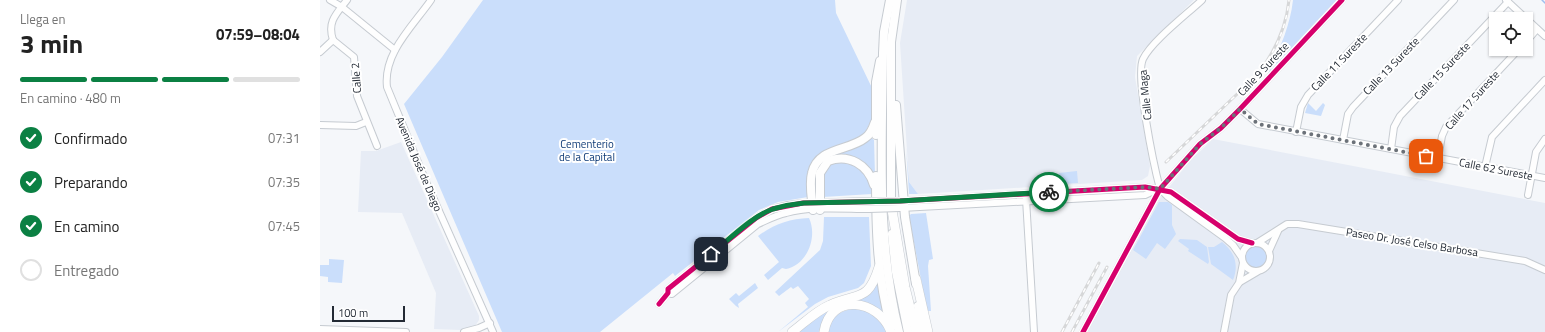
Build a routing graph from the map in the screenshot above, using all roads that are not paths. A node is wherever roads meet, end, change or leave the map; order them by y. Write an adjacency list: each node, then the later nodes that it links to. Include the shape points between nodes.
1 (330, 0): 11 (street)
2 (347, 0): 11 (street)
3 (431, 0): 16 (street, Avenida José de Diego)
4 (890, 0): 18 (main road)
5 (897, 0): 20 (main road, via 892,30)
6 (1202, 0): 35 (street, Calle Maga, via 1146,54 1140,69)
7 (1342, 0): 22 (street, Calle 9 Sureste)
8 (1398, 0): 26 (street, Calle 11 Sureste, via 1308,94 1300,107)
9 (1454, 0): 28 (street, Calle 13 Sureste, via 1352,106)
10 (1507, 1): 12 (street); 30 (street, Calle 15 Sureste, via 1400,116 1394,126)
11 (342, 7): 15 (street, via 331,23); 16 (street)
12 (1537, 29): 13 (street); 14 (street)
13 (1533, 34)
14 (1545, 36)
15 (333, 40): 17 (street); 24 (street, Calle 2, via 354,57 357,96)
16 (395, 50): 52 (street, Avenida José de Diego, via 387,67 387,87 427,184)
17 (320, 52)
18 (883, 53): 23 (main road, via 878,68); 60 (main road, via 883,233 888,281)
19 (1512, 56): 31 (street, Calle 17 Sureste, via 1446,127)
20 (892, 57): 40 (main road); 40 (main road, via 896,84)
21 (1545, 80): 32 (street, via 1492,137)
22 (1240, 109): 26 (street, Calle 62 Sureste, via 1258,124); 35 (street, Calle 9 Sureste, via 1200,144)
23 (876, 120): 38 (main road); 41 (main road, via 866,138 828,153 816,164 812,174)
24 (366, 122): 25 (street, via 356,126); 29 (street, Calle 2)
25 (320, 125)
26 (1296, 132): 28 (street, Calle 62 Sureste)
27 (1545, 139): 33 (street, via 1537,149)
28 (1343, 140): 30 (street, Calle 62 Sureste)
29 (377, 146)
30 (1390, 149): 31 (street, Calle 62 Sureste)
31 (1438, 158): 32 (street, Calle 62 Sureste)
32 (1485, 167): 33 (street, Calle 62 Sureste)
33 (1531, 176): 34 (street, Calle 62 Sureste); 37 (street)
34 (1545, 178)
35 (1160, 189): 36 (street, via 1145,187); 39 (street, via 1145,195); 43 (street, via 1171,192 1238,240); 45 (street, via 1233,245); 64 (street, Calle 9 Sureste)
36 (1026, 193): 39 (street); 40 (street)
37 (1528, 195)
38 (873, 199): 40 (street, bridge); 41 (street); 41 (main road, via 872,178 867,170 860,163 837,158 828,161 821,168); 46 (main road)
39 (1026, 202): 40 (street); 63 (street)
40 (900, 204): 41 (street, bridge, via 870,208); 49 (main road); 61 (highway, via 903,280)
41 (816, 206): 51 (street, via 788,205 772,209 756,218 668,288 668,293)
42 (1278, 231): 43 (street, Paseo Dr. José Celso Barbosa); 44 (street); 47 (street, Paseo Dr. José Celso Barbosa, via 1287,224 1303,225 1526,260)
43 (1254, 243): 44 (street, via 1263,244); 45 (street, via 1246,248)
44 (1269, 251): 48 (street, via 1270,263)
45 (1242, 260): 48 (street, via 1249,270); 50 (street)
46 (879, 267): 57 (highway, via 865,294 831,304); 59 (main road)
47 (1545, 270)
48 (1258, 272): 50 (street)
49 (916, 279): 61 (main road); 62 (highway)
50 (1238, 284): 65 (street, via 1232,295)
51 (659, 304)
52 (490, 323): 55 (street); 56 (street, Avenida José de Diego)
53 (320, 329): 54 (street)
54 (406, 332)
55 (464, 332)
56 (493, 332)
57 (792, 332)
58 (824, 332): 59 (highway, via 828,319 835,312 844,306 857,304 876,311)
59 (892, 332)
60 (899, 332)
61 (915, 332)
62 (928, 332)
63 (1034, 332)
64 (1083, 332)
65 (1224, 332)

